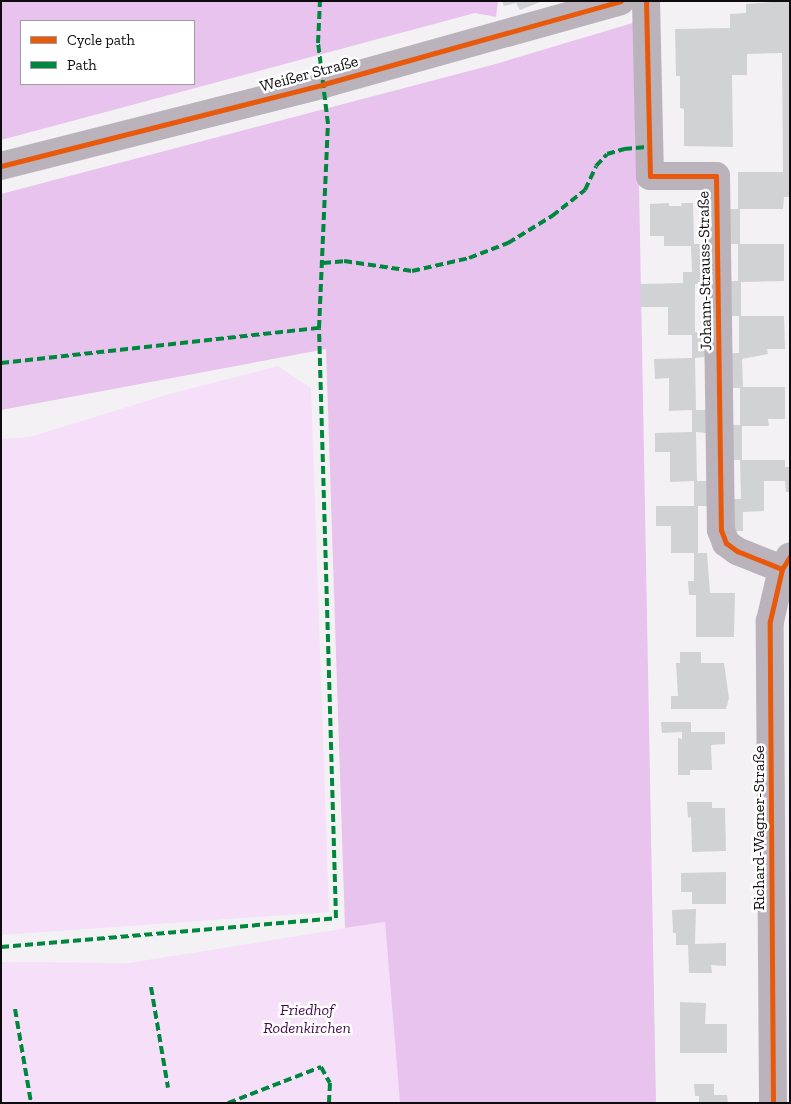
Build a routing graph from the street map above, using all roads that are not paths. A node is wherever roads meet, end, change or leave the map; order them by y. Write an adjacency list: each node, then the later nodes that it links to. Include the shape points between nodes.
1 (622, 1): 3 (street, Weißer Straße, via 324,84)
2 (646, 1): 4 (street, Johann-Strauss-Straße, via 650,176 716,176 721,530 726,543 737,551)
3 (1, 166)
4 (786, 562): 5 (street, Richard-Wagner-Straße, via 770,621)
5 (773, 1103)

